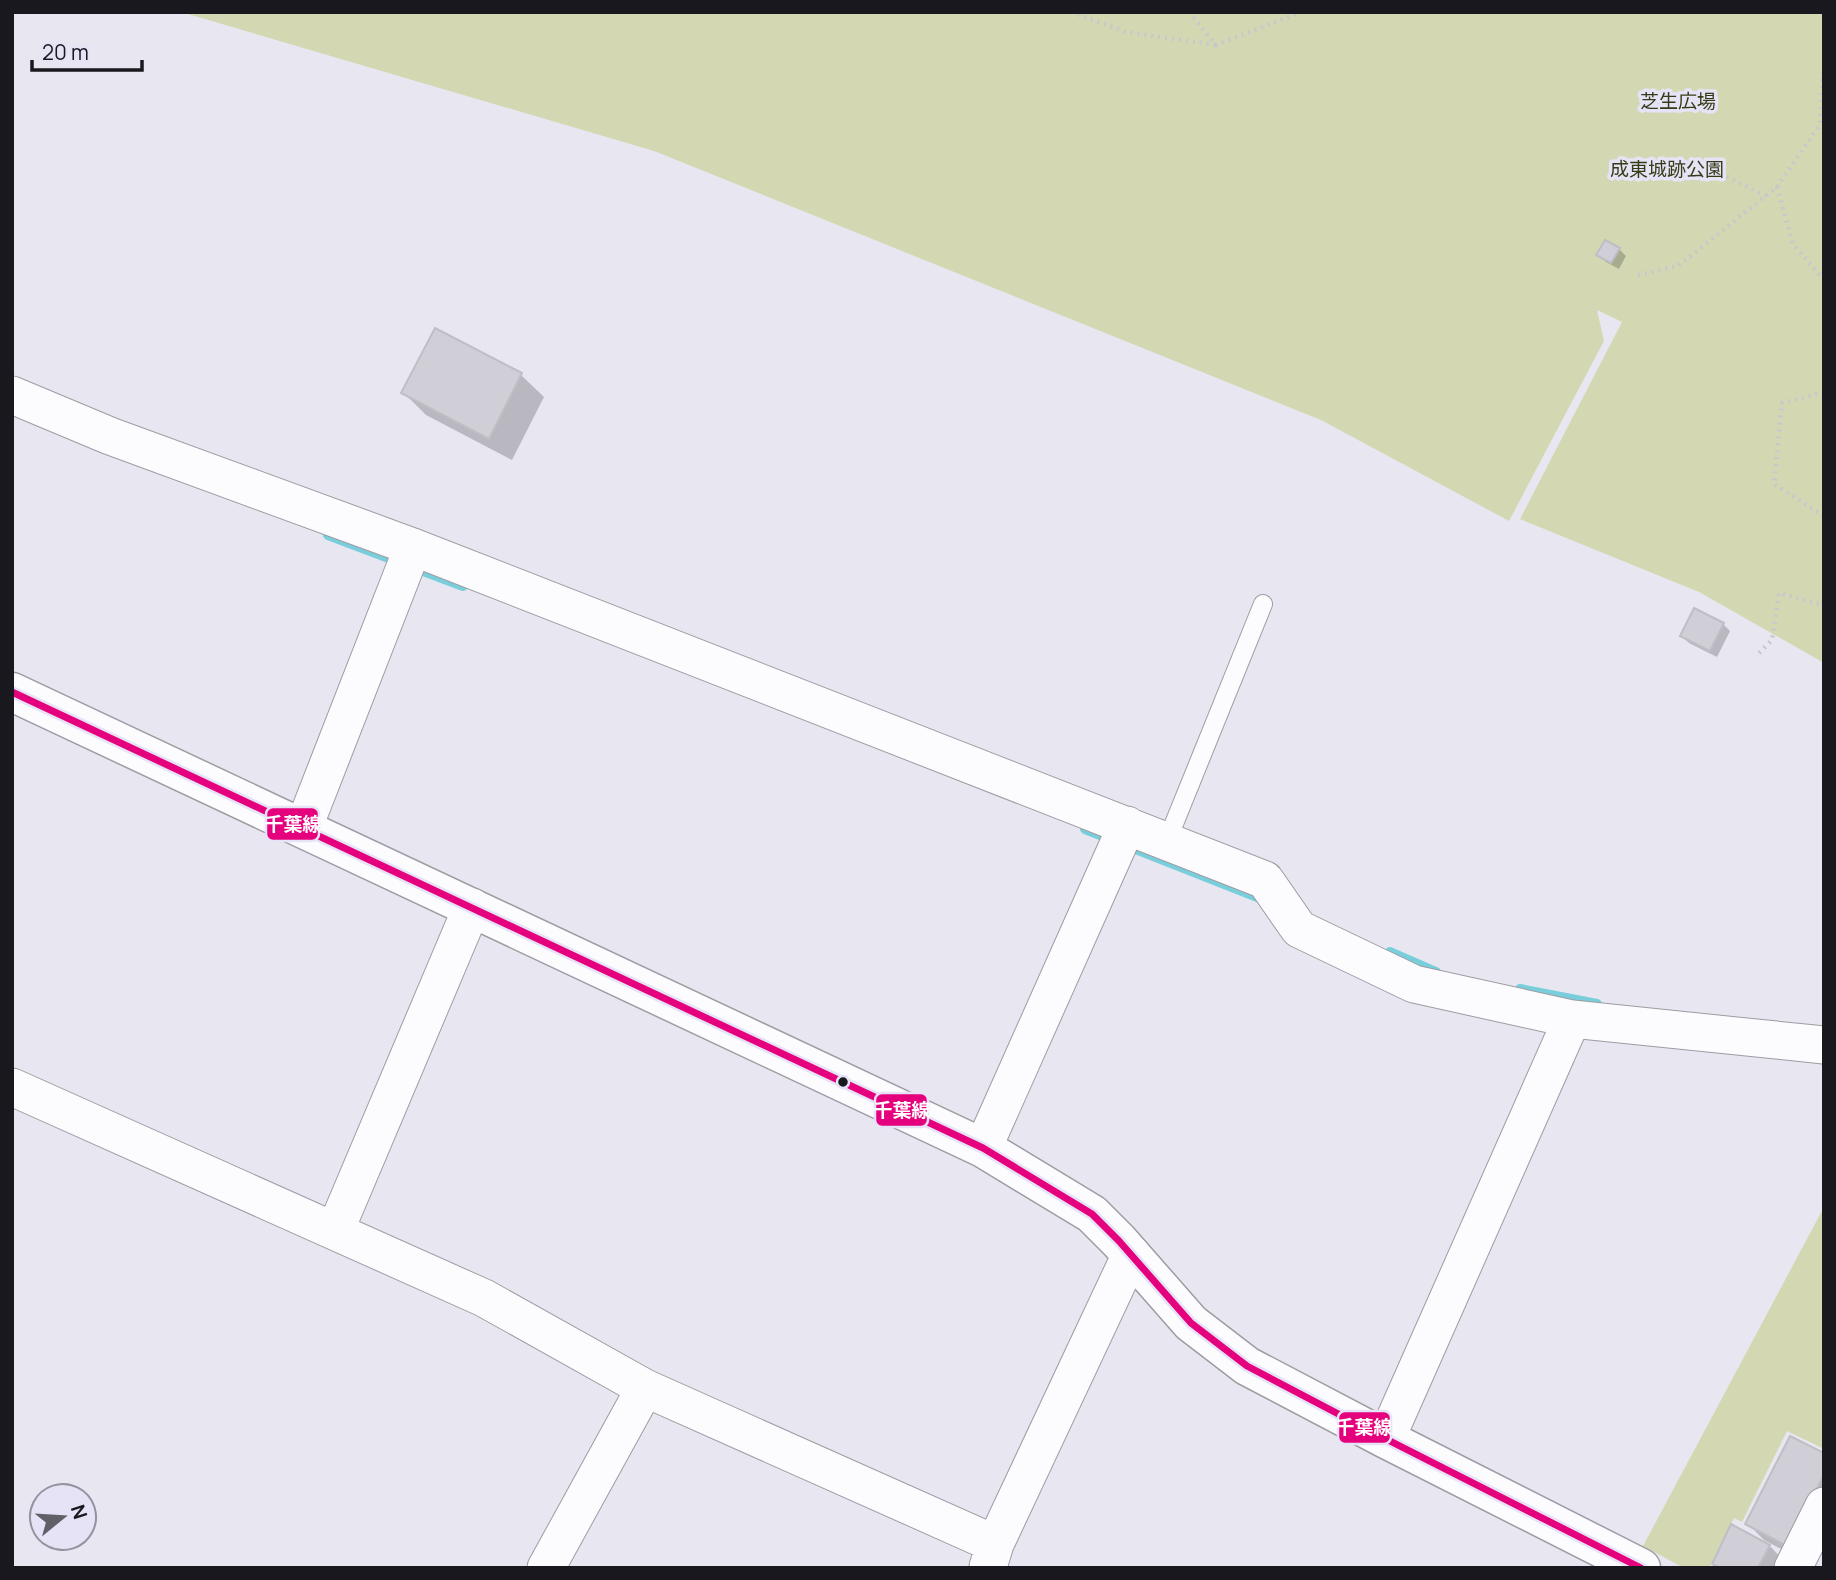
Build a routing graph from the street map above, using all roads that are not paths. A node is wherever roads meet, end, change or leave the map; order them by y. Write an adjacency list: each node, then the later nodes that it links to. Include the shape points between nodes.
1 (12, 395): 2 (street)
2 (409, 558): 5 (street); 6 (street)
3 (1263, 604): 7 (lane)
4 (12, 692): 5 (street)
5 (303, 829): 8 (street)
6 (1121, 837): 7 (street); 12 (street)
7 (1167, 841): 9 (street, via 1265,880 1299,929 1413,984)
8 (472, 908): 12 (street); 13 (street)
9 (1572, 1019): 10 (street); 16 (street)
10 (1824, 1045)
11 (12, 1087): 13 (street)
12 (983, 1147): 14 (street, via 1092,1214)
13 (335, 1231): 15 (street, via 484,1298)
14 (1131, 1254): 16 (street, via 1191,1323 1247,1366); 18 (street)
15 (645, 1388): 18 (street); 19 (street)
16 (1386, 1439): 20 (street)
17 (1824, 1506): 21 (street)
18 (991, 1556)
19 (546, 1568)
20 (1641, 1568)
21 (1793, 1568)

